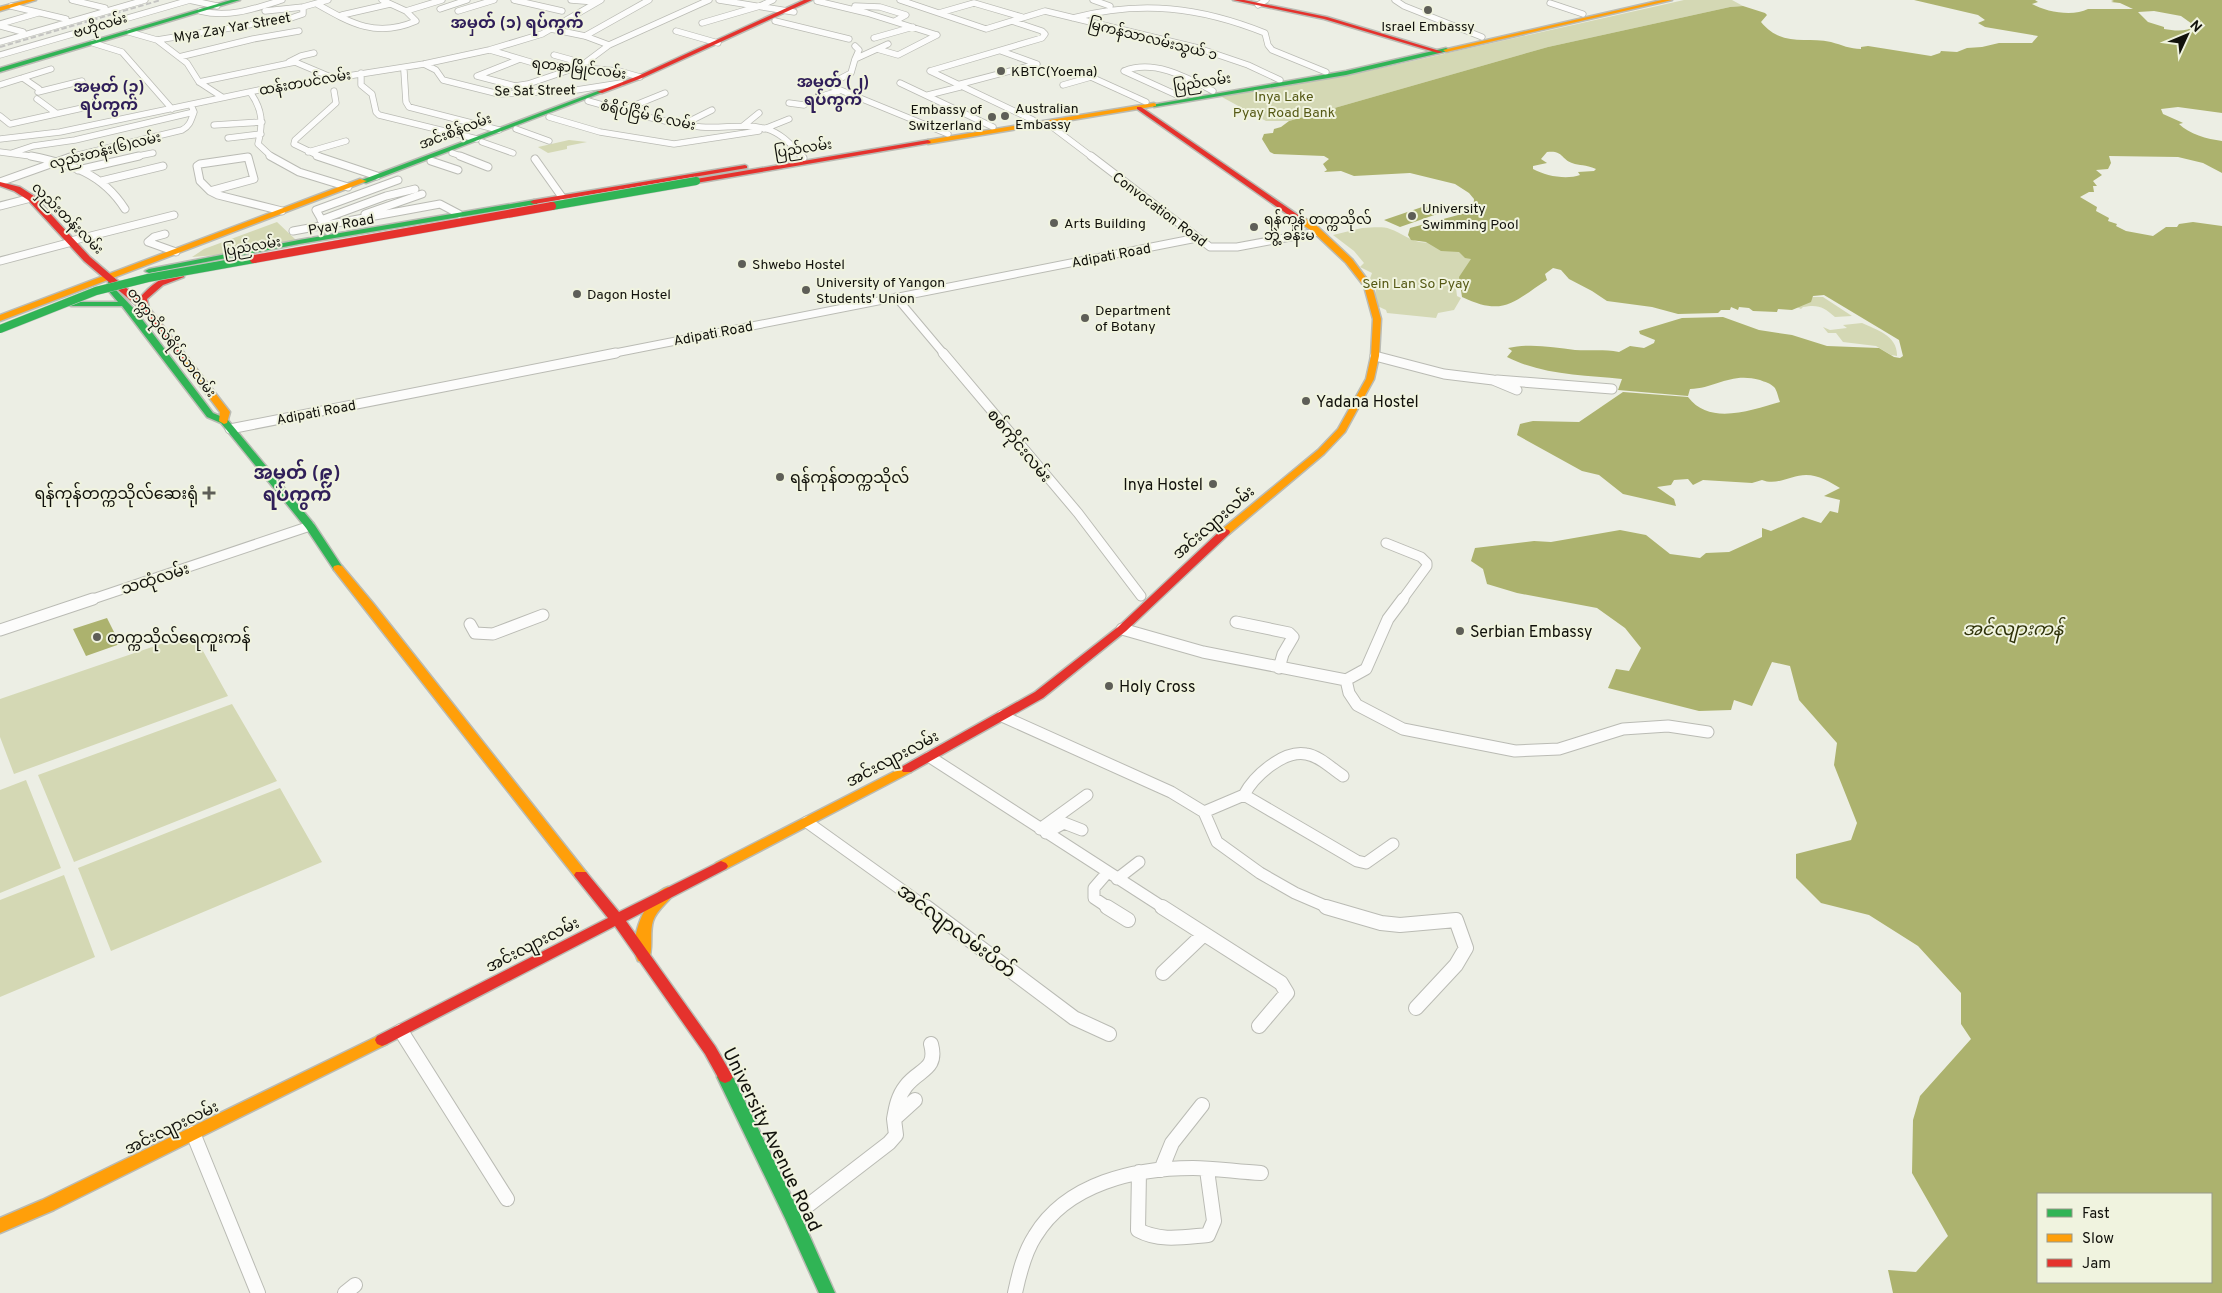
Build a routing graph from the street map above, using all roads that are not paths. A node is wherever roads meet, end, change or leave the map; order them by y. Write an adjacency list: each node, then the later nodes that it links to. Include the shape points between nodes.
1 (33, 0): 30 (main road)
2 (72, 0): 37 (street)
3 (145, 0): 72 (street)
4 (189, 0): 31 (street); 82 (street)
5 (237, 0): 31 (main road, ဗဟိုလမ်း)
6 (282, 0): 47 (street)
7 (328, 0): 28 (street, Mya Zay Yar Street)
8 (382, 0): 29 (street)
9 (442, 0): 40 (street)
10 (467, 0): 38 (street)
11 (494, 0): 41 (street)
12 (514, 0): 42 (street)
13 (570, 0): 25 (street); 42 (street)
14 (649, 0): 67 (street)
15 (709, 0): 75 (street)
16 (719, 0): 32 (street)
17 (773, 0): 32 (street)
18 (815, 0): 36 (street); 43 (main road, အင်းစိန်လမ်း)
19 (900, 0): 45 (street)
20 (1093, 0): 33 (street)
21 (1236, 0): 26 (main road)
22 (1395, 0): 68 (street)
23 (1648, 0): 34 (main road, ပြည်လမ်း)
24 (1669, 0): 34 (main road, ပြည်လမ်း)
25 (599, 1): 53 (street, ထန်းတပင်လမ်း)
26 (1262, 2): 80 (main road, via 1325,18)
27 (1550, 3): 46 (street)
28 (317, 4): 35 (street, Mya Zay Yar Street); 48 (street)
29 (390, 4): 40 (street); 48 (street)
30 (8, 5): 44 (street)
31 (217, 6): 39 (main road, ဗဟိုလမ်း)
32 (760, 6): 43 (street); 57 (street)
33 (1110, 6): 50 (street); 94 (street, via 1139,4 1173,9 1256,30 1266,34 1272,50)
34 (1630, 6): 46 (main road, ပြည်လမ်း); 80 (main road, ပြည်လမ်း)
35 (303, 7): 47 (street); 52 (street, Mya Zay Yar Street, via 303,14)
36 (846, 7): 55 (street); 55 (street, via 874,6 906,15)
37 (105, 8)
38 (440, 9)
39 (200, 11): 47 (street); 65 (main road, ဗဟိုလမ်း)
40 (406, 11): 48 (street, via 416,20 375,30)
41 (458, 11)
42 (562, 11): 53 (street)
43 (791, 11): 54 (main road, အင်းစိန်လမ်း); 74 (main road, အင်းစိန်လမ်း)
44 (39, 13): 51 (street); 59 (street)
45 (938, 13): 49 (street, via 974,3); 56 (street, မြကန်သာလမ်းသွယ် ၁, via 986,29)
46 (1584, 14): 68 (main road, ပြည်လမ်း)
47 (233, 15)
48 (342, 15)
49 (1022, 17): 50 (street, မြကန်သာလမ်းသွယ် ၁, via 1042,11); 56 (street, မြကန်သာလမ်းသွယ် ၁)
50 (1072, 18): 99 (street, မြကန်သာလမ်းသွယ် ၁, via 1198,48)
51 (66, 19)
52 (286, 19): 58 (street, Mya Zay Yar Street); 62 (street)
53 (568, 19): 61 (street, ထန်းတပင်လမ်း)
54 (775, 21): 70 (street); 117 (main road, အင်းစိန်လမ်း)
55 (894, 21): 60 (street)
56 (1012, 21): 79 (street, via 1045,34 1042,38)
57 (702, 23)
58 (255, 24): 69 (street); 71 (street, Mya Zay Yar Street)
59 (0, 25): 64 (street)
60 (914, 27): 77 (street, via 874,38 888,44); 77 (street, via 937,36 898,55)
61 (551, 29): 67 (street); 78 (street, ထန်းတပင်လမ်း, via 535,38)
62 (299, 31): 66 (street); 69 (street)
63 (676, 31): 74 (street)
64 (23, 32)
65 (130, 32): 71 (street); 73 (main road, ဗဟိုလမ်း)
66 (305, 35)
67 (585, 36): 75 (street)
68 (1482, 37): 80 (main road, ပြည်လမ်း)
69 (253, 39): 84 (street)
70 (849, 39)
71 (157, 40): 84 (street)
72 (0, 42)
73 (93, 43): 92 (main road, ဗဟိုလမ်း); 122 (street, via 122,52)
74 (718, 43): 96 (main road, အင်းစိန်လမ်း)
75 (609, 45): 90 (street)
76 (855, 46): 86 (street, via 859,50)
77 (877, 49): 86 (street)
78 (489, 50): 85 (street, ရတနာမြိုင်လမ်း); 88 (street, ထန်းတပင်လမ်း)
79 (1001, 51): 107 (street, via 930,72); 107 (street, via 1037,64)
80 (1429, 52): 94 (main road, ပြည်လမ်း); 106 (main road, ပြည်လမ်း, via 1346,73)
81 (314, 54): 87 (street)
82 (0, 55)
83 (554, 55): 89 (street, via 572,60)
84 (179, 58): 101 (street, via 193,70)
85 (520, 59): 89 (street, ရတနာမြိုင်လမ်း); 90 (street, via 477,76 521,86)
86 (855, 59): 108 (street, via 851,73 828,85)
87 (288, 63): 98 (street, via 305,65); 101 (street)
88 (424, 64): 95 (street, ထန်းတပင်လမ်း); 102 (street, Se Sat Street, via 436,70 443,80 499,94 570,91)
89 (571, 65): 90 (street, ရတနာမြိုင်လမ်း)
90 (581, 66): 96 (street, ရတနာမြိုင်လမ်း)
91 (50, 69): 97 (street)
92 (0, 70)
93 (404, 71): 141 (street, via 409,108)
94 (1326, 72): 99 (main road, ပြည်လမ်း)
95 (361, 73): 98 (street, ထန်းတပင်လမ်း); 147 (street, via 361,85 372,94 379,115)
96 (640, 77): 102 (main road, အင်းစိန်လမ်း)
97 (22, 78): 100 (street, via 39,89 38,92); 104 (street)
98 (333, 78): 110 (street, ထန်းတပင်လမ်း)
99 (1280, 80): 106 (main road, ပြည်လမ်း)
100 (82, 81)
101 (199, 82): 115 (street)
102 (625, 83): 141 (main road, အင်းစိန်လမ်း)
103 (900, 83): 113 (street)
104 (0, 85)
105 (1063, 85): 121 (street, via 1096,78)
106 (1263, 85): 109 (main road, ပြည်လမ်း); 121 (main road, ပြည်လမ်း)
107 (958, 86): 113 (street); 131 (street)
108 (839, 91): 118 (street, via 812,99 804,105); 143 (street)
109 (1213, 91): 114 (main road, ပြည်လမ်း); 114 (street, via 1152,66 1124,71)
110 (250, 92): 115 (street, ထန်းတပင်လမ်း); 133 (street, via 260,105)
111 (334, 92): 151 (street, via 336,103 295,140 294,144)
112 (665, 93): 123 (street)
113 (928, 95): 138 (street)
114 (1179, 96): 121 (main road, ပြည်လမ်း)
115 (222, 97): 119 (street, ထန်းတပင်လမ်း)
116 (37, 99): 126 (street)
117 (588, 102): 123 (street, စံရိပ်ငြိမ် ၆ လမ်း); 129 (main road, အင်းစိန်လမ်း)
118 (789, 103)
119 (190, 104): 122 (street, ထန်းတပင်လမ်း); 125 (street)
120 (96, 105): 126 (street)
121 (1143, 105): 131 (main road, ပြည်လမ်း); 135 (main road, ပြည်လမ်း); 184 (main road, အင်းလျားလမ်း)
122 (172, 109): 144 (street, ထန်းတပင်လမ်း)
123 (622, 110): 134 (street, စံရိပ်ငြိမ် ၆ လမ်း)
124 (712, 110): 134 (street)
125 (194, 112): 152 (street); 159 (street, လှည်းတန်း(၆)လမ်း, via 187,128 182,130)
126 (56, 113): 132 (street)
127 (759, 113): 137 (street)
128 (0, 116): 132 (street, via 10,124)
129 (549, 117): 139 (main road, အင်းစိန်လမ်း); 140 (street, via 600,132 674,144)
130 (789, 119): 140 (street)
131 (1033, 120): 138 (main road, ပြည်လမ်း)
132 (20, 122): 144 (street)
133 (262, 122): 136 (street); 142 (street)
134 (683, 124): 137 (street, စံရိပ်ငြိမ် ၆ လမ်း)
135 (1047, 124): 164 (main road, ပြည်လမ်း); 186 (street, Convocation Road)
136 (214, 125)
137 (744, 126): 140 (street, စံရိပ်ငြိမ် ၆ လမ်း)
138 (993, 127): 143 (main road, ပြည်လမ်း)
139 (516, 129): 147 (main road, အင်းစိန်လမ်း); 149 (street)
140 (766, 129): 156 (street, via 776,132)
141 (500, 130): 147 (main road, အင်းစိန်လမ်း)
142 (261, 134): 145 (street); 169 (street, via 258,144 263,152 279,162)
143 (948, 134): 156 (main road, ပြည်လမ်း)
144 (23, 136): 146 (street, ထန်းတပင်လမ်း)
145 (228, 138)
146 (0, 139)
147 (479, 140): 154 (main road, အင်းစိန်လမ်း); 155 (street); 165 (main road, အင်းစိန်လမ်း)
148 (346, 141): 151 (street)
149 (549, 141)
150 (0, 152): 152 (street)
151 (308, 152): 165 (street)
152 (12, 153): 159 (street)
153 (153, 153): 162 (street)
154 (452, 153): 158 (main road, အင်းစိန်လမ်း); 161 (street)
155 (513, 153)
156 (803, 158): 164 (main road, ပြည်လမ်း)
157 (536, 159): 173 (street)
158 (431, 161): 163 (street); 166 (main road, အင်းစိန်လမ်း)
159 (55, 162): 162 (street); 168 (street, လှည်းတန်း(၆)လမ်း)
160 (163, 166): 167 (street)
161 (488, 167)
162 (77, 170): 167 (street)
163 (458, 170)
164 (741, 171): 173 (main road, Pyay Road, via 709,172); 189 (main road, ပြည်လမ်း, via 697,184); 202 (main road, Pyay Road, bridge, via 166,270 92,288); 203 (main road, ပြည်လမ်း, bridge, via 148,278 96,291)
165 (377, 176): 169 (main road, အင်းစိန်လမ်း)
166 (395, 178): 170 (street); 182 (street, via 318,209); 190 (main road, အင်းစိန်လမ်း)
167 (101, 180): 177 (street)
168 (0, 183): 174 (main road, လှည်းတန်းလမ်း)
169 (348, 187): 178 (main road, အင်းစိန်လမ်း)
170 (415, 189): 172 (street); 182 (street, via 386,196)
171 (210, 191): 171 (street, via 199,181 197,166 244,157 250,159 254,180); 178 (street, via 243,203)
172 (422, 194): 175 (street); 181 (street, via 372,210)
173 (562, 197): 179 (main road, Pyay Road)
174 (31, 198): 176 (street); 187 (main road, လှည်းတန်းလမ်း)
175 (440, 204): 179 (street); 181 (street)
176 (0, 206)
177 (125, 209)
178 (282, 211): 190 (main road, အင်းစိန်လမ်း)
179 (459, 214): 188 (main road, Pyay Road)
180 (174, 215): 187 (street)
181 (362, 218): 182 (street)
182 (325, 226): 183 (street)
183 (293, 232)
184 (1317, 232): 186 (street, Convocation Road, via 1230,248 1210,247); 204 (main road, အင်းလျားလမ်း, via 1350,261 1368,286 1377,319)
185 (165, 234): 190 (street, via 148,242)
186 (1197, 238): 197 (street, Adipati Road)
187 (72, 242): 191 (main road, လှည်းတန်းလမ်း); 192 (street)
188 (299, 242): 189 (main road, ပြည်လမ်း)
189 (280, 251): 194 (main road, ပြည်လမ်း)
190 (178, 254): 193 (main road, အင်းစိန်လမ်း); 194 (main road); 195 (main road, အင်းစိန်လမ်း)
191 (87, 259): 193 (main road, via 108,267); 195 (main road, လှည်းတန်းလမ်း); 196 (main road, via 89,271 83,280)
192 (0, 261)
193 (137, 266): 195 (main road, အင်းစိန်လမ်း)
194 (190, 267): 195 (main road, ပြည်လမ်း); 200 (main road, via 154,287 143,299)
195 (113, 283): 196 (main road, ပြည်လမ်း); 198 (main road, ပြည်လမ်း); 199 (main road, တက္ကသိုလ်ရိပ်သာလမ်း); 200 (main road, တက္ကသိုလ်ရိပ်သာလမ်း)
196 (56, 297): 201 (main road, ပြည်လမ်း)
197 (896, 297): 208 (street, Adipati Road); 211 (street, စစ်ကိုင်းလမ်း, via 1078,513)
198 (71, 304): 199 (main road); 203 (main road, ပြည်လမ်း)
199 (125, 304): 208 (main road, တက္ကသိုလ်ရိပ်သာလမ်း, via 210,415)
200 (145, 308): 208 (main road, တက္ကသိုလ်ရိပ်သာလမ်း, via 225,412)
201 (0, 318)
202 (0, 324)
203 (0, 331)
204 (1375, 356): 205 (street, via 1444,374); 215 (main road, အင်းလျားလမ်း, via 1370,379 1342,430 1321,452 1207,547)
205 (1494, 380): 206 (street); 207 (street)
206 (1612, 389)
207 (1517, 390)
208 (227, 425): 209 (main road)
209 (310, 526): 216 (street, သထုံလမ်း); 233 (main road, via 336,565 403,646 500,776)
210 (1386, 543): 218 (street, via 1421,557 1427,566 1388,619 1366,669)
211 (1141, 596)
212 (543, 615): 214 (street, via 493,634 475,633)
213 (1236, 622): 217 (street, via 1290,633 1293,637)
214 (470, 624)
215 (1122, 629): 217 (street, via 1203,652); 219 (main road, အင်းလျားလမ်း, via 1039,695)
216 (0, 630)
217 (1279, 668): 218 (street)
218 (1346, 680): 220 (street, via 1349,693 1357,704 1403,729 1515,751 1559,749 1623,729 1668,726)
219 (1002, 716): 221 (main road, အင်းလျားလမ်း); 225 (street, via 1171,792)
220 (1708, 732)
221 (930, 757): 226 (main road, အင်းလျားလမ်း); 228 (street)
222 (1343, 776): 224 (street, via 1307,754 1297,753 1262,774 1246,789)
223 (1087, 794): 228 (street)
224 (1244, 796): 225 (street); 229 (street, via 1366,863)
225 (1204, 812): 238 (street, via 1217,842 1294,893 1381,923 1400,925 1456,920 1466,948 1456,965)
226 (807, 822): 232 (main road, အင်းလျားလမ်း); 241 (street, အင်လျာလမ်းပိတ်, via 882,873 1074,1018)
227 (1082, 830): 228 (street, via 1064,822)
228 (1043, 831): 231 (street)
229 (1393, 844)
230 (1139, 862): 231 (street)
231 (1112, 876): 234 (street, via 1094,888 1094,898); 235 (street)
232 (668, 892): 233 (main road, အင်းလျားလမ်း); 236 (main road, via 644,920)
233 (617, 919): 236 (main road); 240 (main road, အင်းလျားလမ်း)
234 (1128, 920)
235 (1204, 934): 237 (street); 239 (street, via 1281,983 1287,993)
236 (643, 957): 252 (main road, University Avenue Road, via 710,1050)
237 (1163, 973)
238 (1416, 1008)
239 (1259, 1026)
240 (401, 1031): 246 (main road, အင်းလျားလမ်း); 251 (street)
241 (1109, 1034)
242 (931, 1044): 245 (street, via 932,1063 906,1086 896,1104)
243 (915, 1100): 245 (street)
244 (1202, 1105): 247 (street, via 1171,1142 1164,1154)
245 (894, 1119): 252 (street, via 896,1135 889,1143)
246 (193, 1134): 253 (main road, အင်းလျားလမ်း); 254 (street)
247 (1161, 1170): 248 (street); 249 (street)
248 (1207, 1170): 249 (street, via 1214,1221 1208,1234 1160,1237 1146,1236 1138,1230); 250 (street)
249 (1140, 1172): 256 (street, via 1089,1188 1059,1208 1035,1235)
250 (1261, 1173)
251 (507, 1199)
252 (793, 1217): 255 (main road, University Avenue Road)
253 (0, 1226)
254 (258, 1293)
255 (827, 1293)
256 (1015, 1293)

